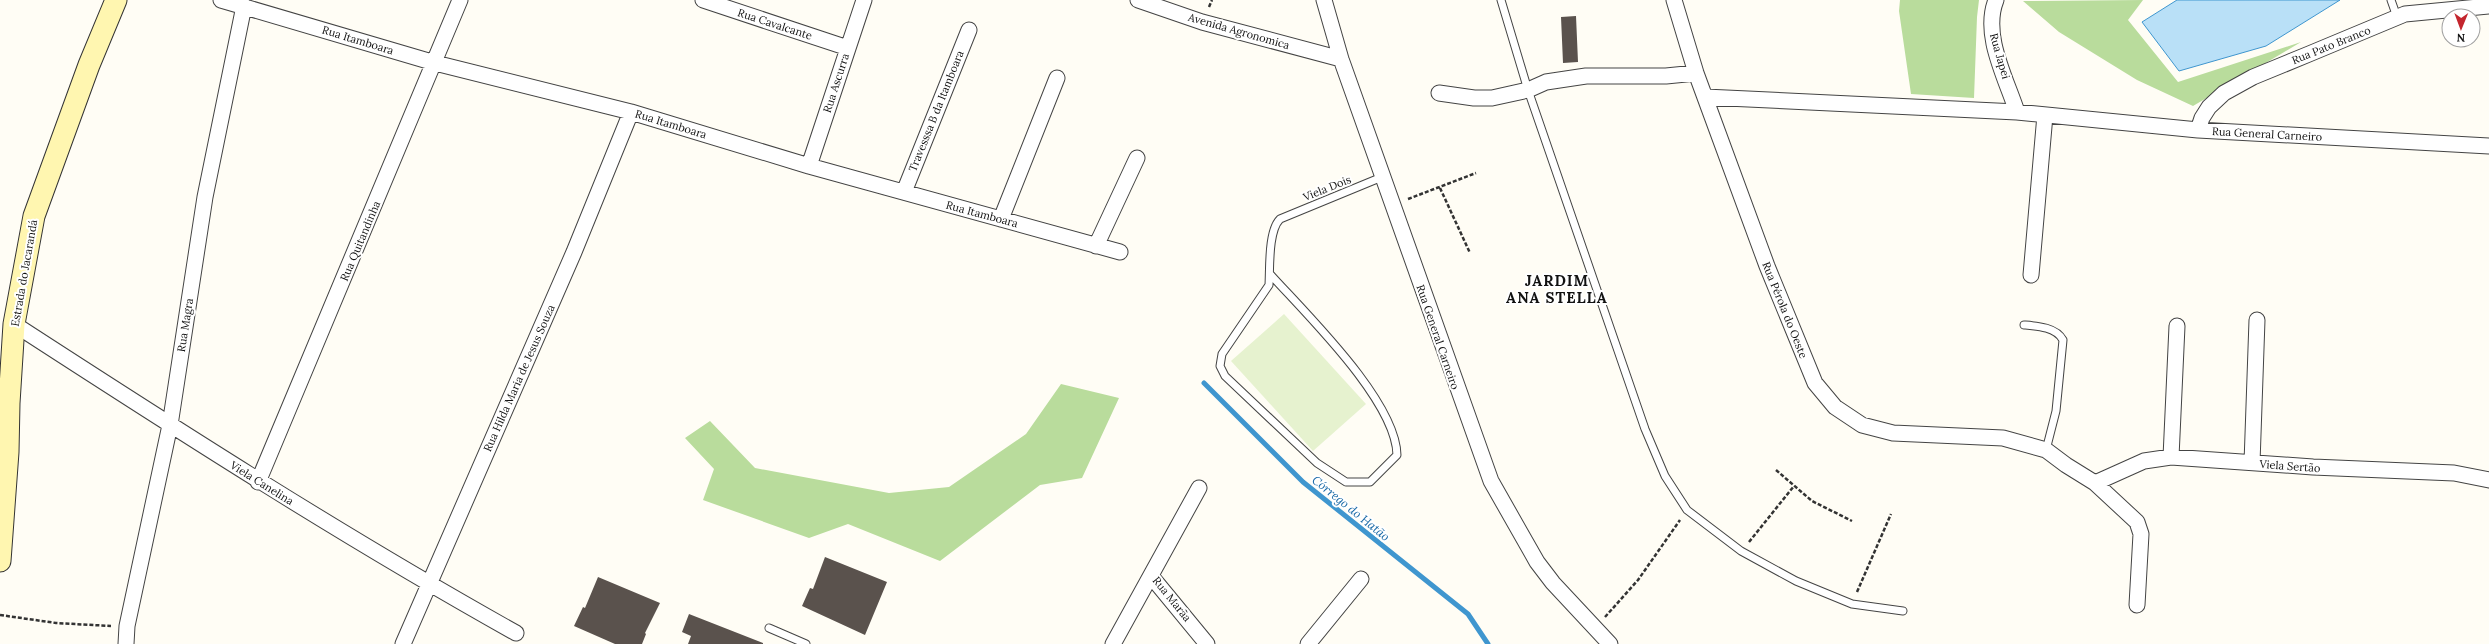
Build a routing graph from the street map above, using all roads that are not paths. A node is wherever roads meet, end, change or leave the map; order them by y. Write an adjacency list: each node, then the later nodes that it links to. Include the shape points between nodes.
1 (116, 0): 39 (main road, Estrada do Jacarandá, via 89,65 34,216)
2 (221, 0): 12 (street, Rua Itamboara)
3 (460, 0): 18 (street, Rua Quitandinha)
4 (703, 0): 16 (street, Rua Cavalcante)
5 (864, 0): 16 (street, Rua Ascurra)
6 (1138, 0): 17 (street, Avenida Agronomica, via 1202,22)
7 (1324, 0): 17 (street, Rua General Carneiro)
8 (1501, 0): 21 (lane)
9 (1674, 0): 19 (street, Rua Pérola do Oeste)
10 (1996, 0): 25 (street, Rua Japei, via 1991,13 1992,34)
11 (2391, 0): 14 (lane)
12 (244, 6): 18 (street, Rua Itamboara); 42 (street, Rua Magra, via 205,198)
13 (2489, 6): 14 (street, Rua Pato Branco, via 2437,10)
14 (2397, 17): 27 (street, Rua Pato Branco, via 2253,77 2224,93 2209,107)
15 (969, 30): 32 (street, Travesssa B da Itamboara)
16 (848, 48): 30 (street, Rua Ascurra)
17 (1341, 59): 31 (street, Rua General Carneiro)
18 (435, 63): 24 (street, Rua Itamboara); 48 (street, Rua Quitandinha)
19 (1696, 73): 21 (street, via 1666,76 1586,76 1546,82); 23 (street, Rua Pérola do Oeste)
20 (1057, 78): 33 (street)
21 (1528, 90): 22 (street, via 1492,98 1474,98); 56 (lane, via 1645,429 1665,476 1687,510 1742,551 1796,581 1852,604)
22 (1439, 92)
23 (1705, 97): 25 (street, Rua General Carneiro); 44 (street, Rua Pérola do Oeste, via 1795,336 1816,383 1835,407 1862,425 1893,433 2003,438)
24 (632, 112): 30 (street, Rua Itamboara); 54 (street, Rua Hilda Maria de Jesus Souza, via 574,252)
25 (2018, 112): 26 (street, Rua General Carneiro)
26 (2045, 115): 27 (street, Rua General Carneiro); 37 (street)
27 (2198, 130): 28 (street, Rua General Carneiro)
28 (2489, 146)
29 (1137, 158): 34 (street)
30 (809, 166): 32 (street, Rua Itamboara)
31 (1382, 177): 36 (lane, Viela Dois, via 1280,219 1273,231); 65 (street, Rua General Carneiro, via 1491,481 1536,562)
32 (904, 192): 33 (street, Rua Itamboara)
33 (1001, 220): 34 (street, Rua Itamboara)
34 (1096, 246): 35 (street, Rua Itamboara)
35 (1120, 252)
36 (1270, 274): 36 (lane, via 1364,380 1392,428 1397,441 1397,455 1370,482 1346,482 1317,463 1225,376 1220,366 1222,354 1269,285)
37 (2031, 275)
38 (2257, 320): 46 (street)
39 (14, 324): 42 (street, Viela Canelina); 43 (main road, Estrada do Jacarandá)
40 (2024, 325): 44 (lane, via 2043,327 2060,334 2063,340 2056,411)
41 (2177, 326): 45 (street)
42 (170, 424): 48 (street, Viela Canelina); 59 (street, Rua Magra, via 127,626)
43 (4, 450): 51 (main road, Estrada do Jacarandá)
44 (2046, 450): 49 (street)
45 (2171, 457): 46 (street, Viela Sertão); 49 (street, Viela Sertão, via 2144,461)
46 (2252, 463): 47 (street, Viela Sertão, via 2454,473)
47 (2489, 480)
48 (258, 482): 54 (street, Viela Canelina)
49 (2095, 483): 55 (street, via 2137,522 2141,534)
50 (1199, 488): 52 (street, Rua Marãa)
51 (0, 561)
52 (1151, 576): 62 (street); 63 (street, Rua Marãa)
53 (1361, 579): 64 (street)
54 (429, 584): 58 (street, Viela Canelina); 60 (street, Rua Hilda Maria de Jesus Souza)
55 (2137, 605)
56 (1903, 611)
57 (769, 628): 61 (lane)
58 (516, 633)
59 (126, 644)
60 (403, 644)
61 (806, 644)
62 (1113, 644)
63 (1207, 644)
64 (1308, 644)
65 (1610, 644)

